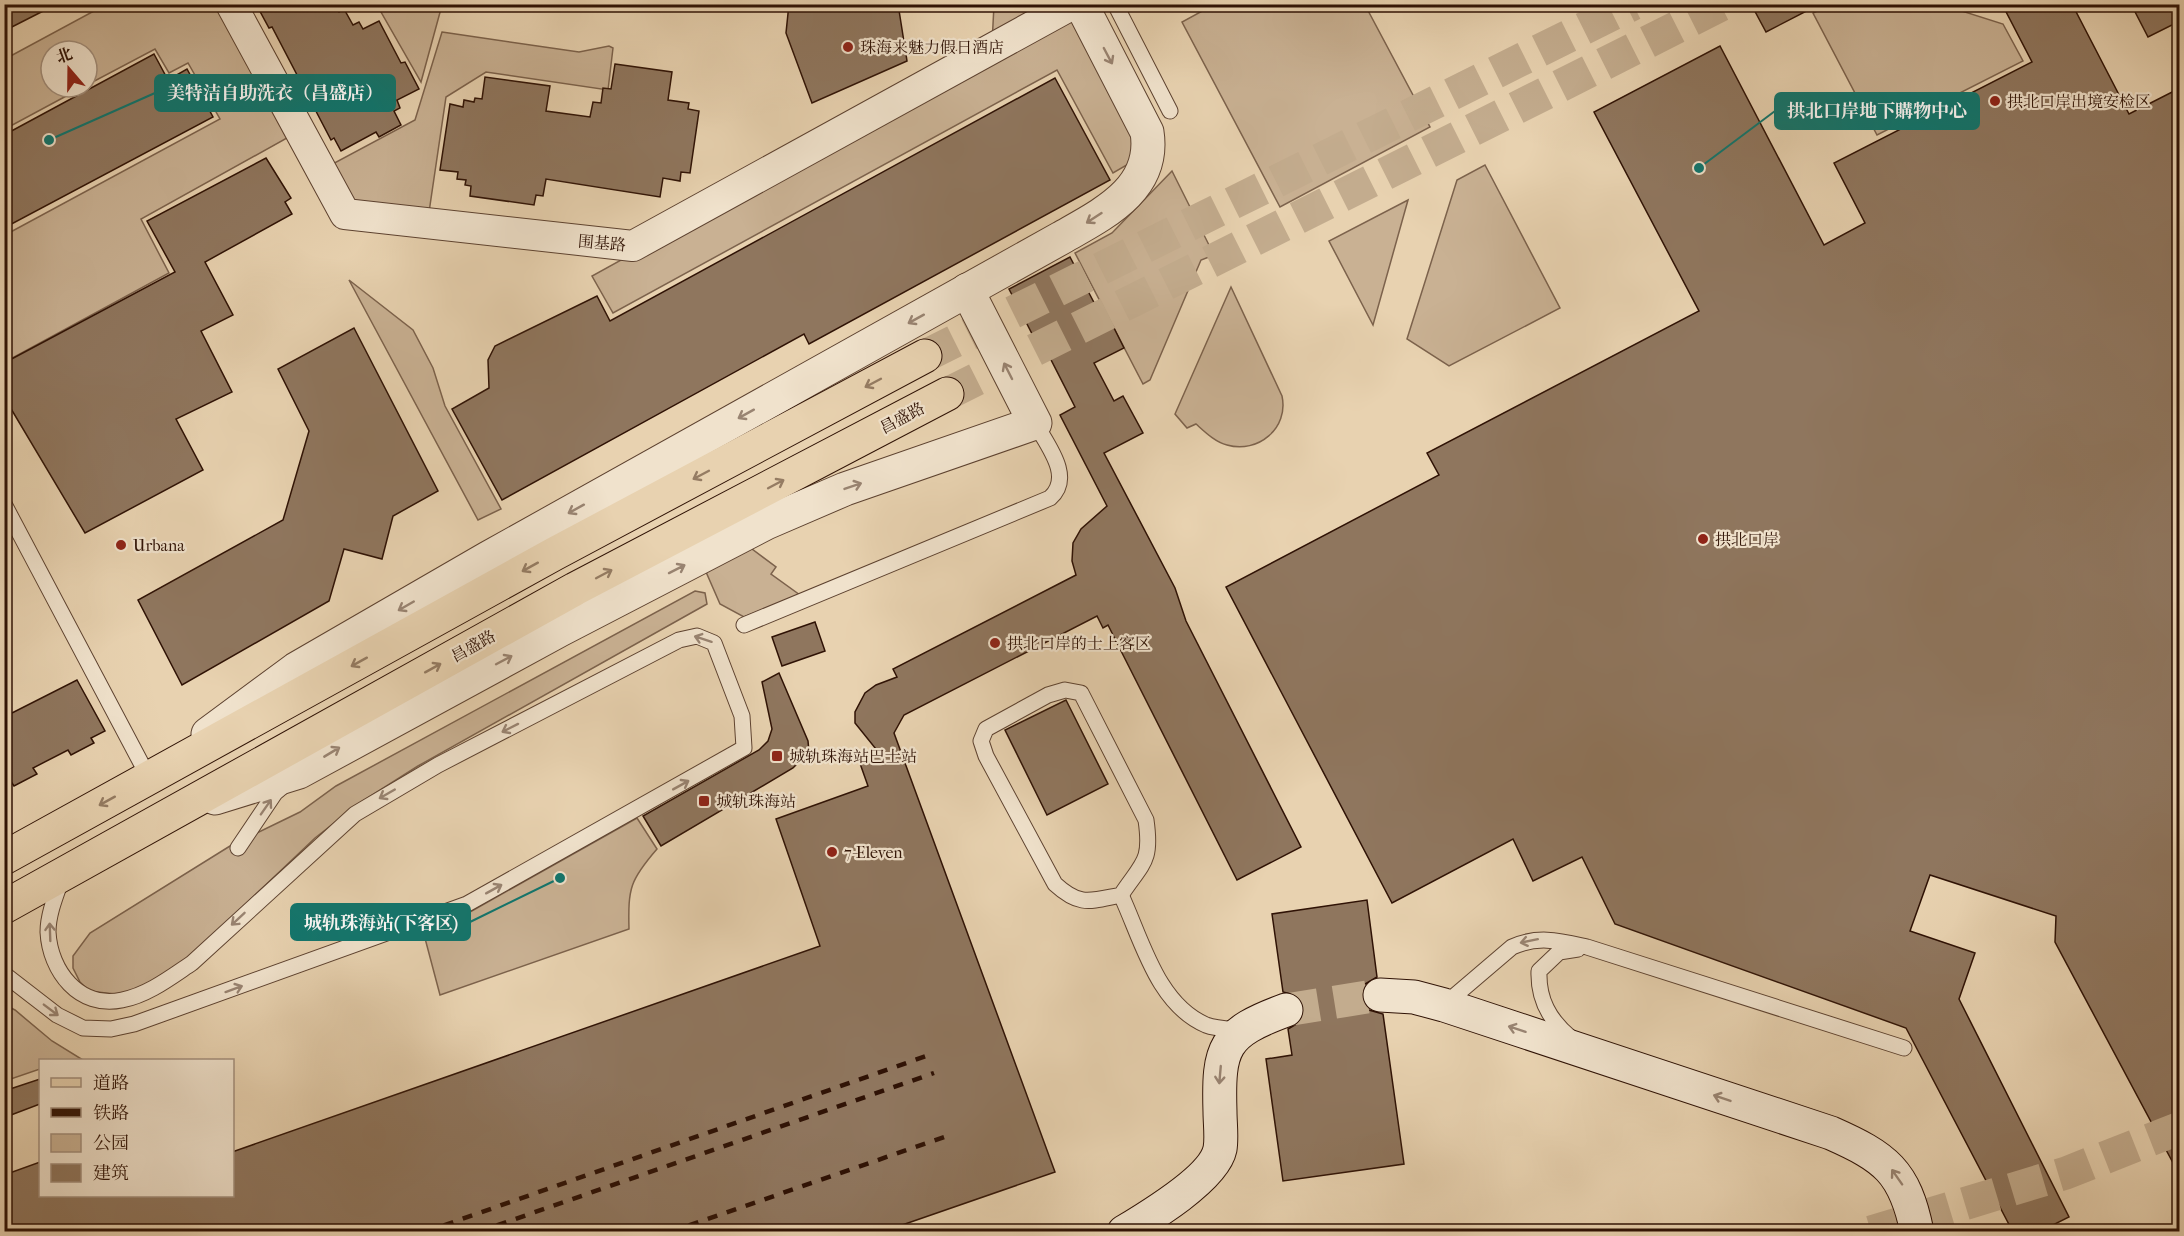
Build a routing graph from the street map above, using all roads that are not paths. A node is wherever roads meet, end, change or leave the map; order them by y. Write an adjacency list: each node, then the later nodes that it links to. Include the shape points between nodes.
1 (231, 4): 2 (street, 围基路, via 345,214 633,246)
2 (1073, 4)
3 (1081, 4): 6 (street, one-way to 6, via 1147,132 1147,167 1136,184 1110,208)
4 (1115, 4): 5 (lane)
5 (1170, 111)
6 (967, 290): 9 (street, one-way to 6); 13 (street, one-way to 13, via 296,669)
7 (925, 356): 13 (main road, one-way to 13)
8 (947, 394): 14 (main road, 昌盛路, one-way to 8, via 575,589)
9 (1035, 423): 11 (lane, via 1060,475 1060,487 1050,498); 12 (street, one-way to 9, via 766,523 845,489)
10 (4, 504): 13 (lane)
11 (744, 625)
12 (299, 772): 14 (street); 15 (lane, one-way to 12, via 275,793)
13 (154, 775): 16 (main road, one-way to 16)
14 (180, 808): 17 (main road, 昌盛路)
15 (238, 848)
16 (4, 858)
17 (63, 875): 19 (main road, 昌盛路); 21 (lane, one-way to 17, via 57,1015 83,1028 111,1029 164,1014 467,904 744,748 742,716 714,643 697,636 679,640 438,765 355,814 192,963 122,1000 100,1001 76,992 61,975 52,956 48,930)
18 (1121, 895): 18 (lane, via 1144,866 1150,843 1146,820 1081,693 1065,690 1048,695 986,729 981,741 986,756 1054,884 1069,897 1086,901); 25 (lane, via 1163,987 1183,1012 1208,1026)
19 (4, 907)
20 (1587, 947): 23 (lane, one-way to 23, via 1541,939 1518,944 1498,956); 26 (lane); 27 (lane, via 1559,952 1550,958 1539,971 1538,984 1544,1006 1554,1022)
21 (4, 974)
22 (1380, 996): 23 (street, via 1414,997)
23 (1444, 1005): 27 (street, one-way to 23)
24 (1286, 1010): 25 (street)
25 (1242, 1030): 28 (street, one-way to 28, via 1227,1044 1220,1069 1220,1150 1195,1183)
26 (1904, 1048)
27 (1596, 1055): 29 (street, one-way to 27, via 1900,1179 1889,1166 1855,1144)
28 (1124, 1232)
29 (1917, 1232)

